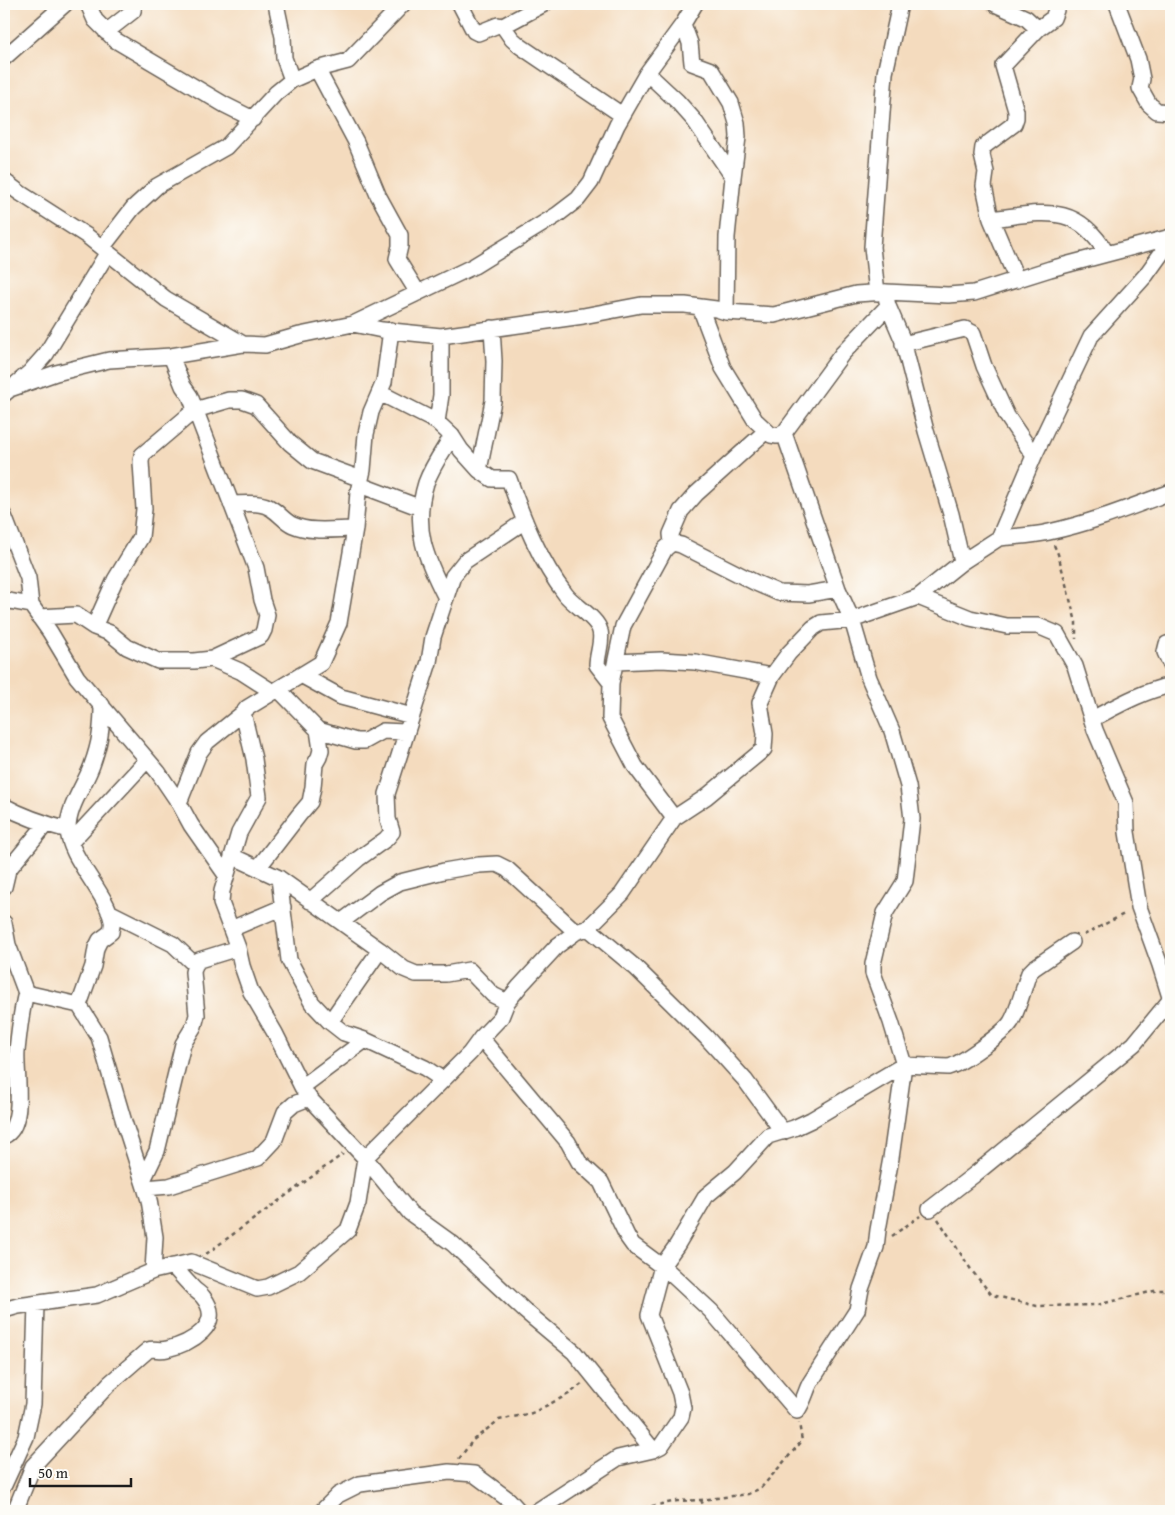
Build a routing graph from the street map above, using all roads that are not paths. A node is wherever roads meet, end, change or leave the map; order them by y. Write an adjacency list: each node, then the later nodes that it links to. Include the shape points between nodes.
1 (65, 4): 17 (street)
2 (88, 4): 16 (street, via 95,20)
3 (134, 4): 16 (street, via 133,12)
4 (276, 4): 20 (street, via 284,58)
5 (403, 4): 18 (street, via 348,61)
6 (460, 4): 14 (street, via 474,31 478,33)
7 (544, 4): 14 (street)
8 (695, 4): 13 (street)
9 (900, 4): 32 (street, via 885,73 872,248)
10 (995, 4): 15 (street, via 1026,18)
11 (1055, 4): 15 (street, via 1053,18)
12 (1117, 4): 21 (street, via 1138,59 1142,79 1140,88 1157,111)
13 (683, 24): 19 (street); 24 (street, via 690,43 692,63 711,70 731,103 738,137)
14 (503, 26): 22 (street, via 520,46)
15 (1038, 29): 26 (street, via 1003,66 1016,118 1014,124 983,147 984,186)
16 (106, 32): 23 (street, via 225,105)
17 (4, 58)
18 (317, 69): 20 (street); 31 (street, via 400,235 397,259)
19 (647, 72): 22 (street); 24 (street, via 694,120)
20 (292, 80): 23 (street)
21 (1171, 112)
22 (622, 115): 31 (street, via 591,182 578,199 474,266)
23 (253, 118): 28 (street, via 226,147 157,186 133,208)
24 (732, 177): 34 (street)
25 (4, 181): 28 (street)
26 (991, 219): 29 (street, via 1038,214 1071,217 1099,241); 30 (street)
27 (1171, 239): 29 (street); 49 (street, via 1146,275 1092,336)
28 (105, 250): 39 (street, via 166,299); 42 (street, via 46,354)
29 (1106, 254): 30 (street)
30 (1017, 280): 32 (street, via 974,293)
31 (418, 293): 35 (street)
32 (883, 297): 34 (street, via 856,294 774,315); 40 (street); 47 (street)
33 (700, 307): 34 (street); 36 (street, via 641,305); 46 (street, via 723,368 754,420)
34 (726, 312)
35 (353, 324): 37 (street); 39 (street, via 265,345)
36 (492, 328): 38 (street); 50 (street, via 493,402)
37 (391, 330): 38 (street); 43 (street)
38 (441, 336): 45 (street)
39 (243, 344): 41 (street)
40 (904, 344): 49 (street, via 965,329 972,333 1007,416); 60 (street)
41 (171, 356): 42 (street, via 109,360 56,373); 44 (street)
42 (7, 392)
43 (380, 393): 45 (street); 51 (street, via 366,434)
44 (195, 410): 51 (street, via 229,400 256,405 290,443 312,461); 53 (street); 67 (street, via 142,455 144,509 141,537 115,580)
45 (437, 422): 48 (street)
46 (765, 432): 47 (street, via 777,436); 59 (street, via 681,511 671,534)
47 (784, 432): 61 (street)
48 (452, 436): 50 (street); 54 (street, via 426,484)
49 (1034, 456): 58 (street)
50 (479, 470): 56 (street, via 492,479 509,479)
51 (360, 482): 54 (street); 57 (street)
52 (1171, 492): 58 (street, via 1048,533)
53 (231, 504): 57 (street, via 264,504 295,526); 69 (street, via 256,568 267,622 261,636)
54 (421, 508): 63 (street, via 422,544)
55 (4, 516): 65 (street, via 28,578)
56 (526, 521): 63 (street, via 465,561 454,576); 74 (street, via 544,560 566,595 597,624 601,632 597,665)
57 (355, 529): 72 (street, via 338,623 321,663)
58 (999, 538): 60 (street)
59 (672, 543): 61 (street, via 682,544 779,593 808,594); 70 (street, via 665,549 623,626)
60 (962, 562): 62 (street)
61 (838, 589): 66 (street)
62 (918, 596): 66 (street); 80 (street, via 970,618 1007,626 1038,626 1057,634 1075,666)
63 (446, 598): 79 (street)
64 (4, 600): 65 (street)
65 (35, 611): 67 (street, via 76,615); 77 (street, via 78,677)
66 (852, 620): 73 (street, via 821,623 813,628); 112 (street, via 869,678 892,731 908,786 912,819 905,881 886,913 873,964 873,973)
67 (94, 627): 69 (street, via 158,661)
68 (1171, 644): 71 (street, via 1167,644 1164,652)
69 (212, 659): 76 (street)
70 (616, 662): 73 (street, via 695,662); 74 (street)
71 (1171, 665)
72 (301, 675): 76 (street); 79 (street, via 341,697)
73 (772, 676): 86 (street, via 760,703 764,749 734,776)
74 (611, 683): 86 (street, via 610,718 635,766)
75 (1171, 685): 80 (street, via 1149,690)
76 (276, 691): 78 (street); 81 (street)
77 (102, 705): 83 (street); 88 (street, via 102,734 70,814)
78 (242, 713): 84 (street, via 207,742 199,753); 89 (street, via 254,759 259,797 239,833)
79 (412, 716): 82 (street)
80 (1092, 719): 106 (street, via 1126,803 1126,832 1139,907)
81 (318, 730): 82 (street, via 356,742 383,732); 90 (street, via 320,750 310,802)
82 (405, 732): 94 (street, via 387,794 392,832)
83 (147, 760): 84 (street); 88 (street)
84 (179, 803): 91 (street)
85 (4, 806): 87 (street)
86 (674, 818): 100 (street, via 622,894)
87 (46, 824): 88 (street); 93 (street, via 8,870)
88 (69, 836): 96 (street)
89 (232, 856): 90 (street); 91 (street)
90 (258, 868): 92 (street)
91 (226, 875): 99 (street, via 222,903)
92 (279, 878): 94 (street); 95 (street)
93 (4, 887)
94 (310, 900): 97 (street)
95 (283, 907): 99 (street); 109 (street, via 289,960 312,1003)
96 (109, 912): 104 (street, via 173,944); 108 (street, via 111,932 100,940 96,948 94,966)
97 (341, 922): 100 (street, via 380,892 400,882 444,871 497,864); 103 (street)
98 (4, 923): 105 (street, via 8,945)
99 (231, 929): 102 (street)
100 (582, 930): 107 (street, via 557,946); 115 (street, via 636,968 706,1037 745,1080)
101 (1072, 942): 112 (street, via 1029,973 1011,1022 971,1056 948,1067)
102 (238, 948): 104 (street, via 200,960); 114 (street, via 251,992)
103 (380, 950): 107 (street, via 416,974 469,970 493,995); 109 (street)
104 (195, 965): 118 (street, via 197,1015 182,1044 157,1151)
105 (26, 993): 108 (street); 116 (street, via 17,1052 19,1092 16,1115 12,1130)
106 (1171, 1000): 119 (street, via 1134,1044)
107 (507, 1002): 110 (street, via 501,1016)
108 (79, 1005): 118 (street, via 99,1037)
109 (330, 1022): 111 (street, via 344,1033)
110 (481, 1038): 113 (street); 121 (street, via 568,1142 579,1162 601,1182 633,1245)
111 (366, 1040): 113 (street); 114 (street)
112 (904, 1065): 115 (street, via 811,1120); 121 (street, via 876,1247 857,1310 810,1383 797,1412 711,1311)
113 (443, 1080): 117 (street)
114 (306, 1092): 117 (street); 118 (street, via 285,1112 274,1141 258,1158 170,1186)
115 (784, 1132): 121 (street, via 768,1136 706,1196)
116 (4, 1136)
117 (365, 1158): 120 (street, via 358,1203 348,1230 299,1272 268,1287 256,1289 191,1262); 125 (street, via 410,1213 453,1244 574,1352)
118 (144, 1184): 122 (street, via 155,1237)
119 (930, 1209)
120 (173, 1266): 122 (street); 127 (street, via 204,1297 210,1314 205,1330 179,1346 148,1350 109,1384 33,1466)
121 (662, 1266): 125 (street, via 649,1315 683,1408 681,1417 661,1446)
122 (153, 1271): 123 (street, via 97,1295)
123 (36, 1304): 124 (street); 126 (street, via 32,1412 26,1437)
124 (4, 1310)
125 (653, 1450): 130 (street, via 618,1458)
126 (4, 1485)
127 (15, 1511)
128 (322, 1511): 129 (street, via 338,1495 360,1484 449,1472 474,1474)
129 (519, 1511)
130 (538, 1511)

